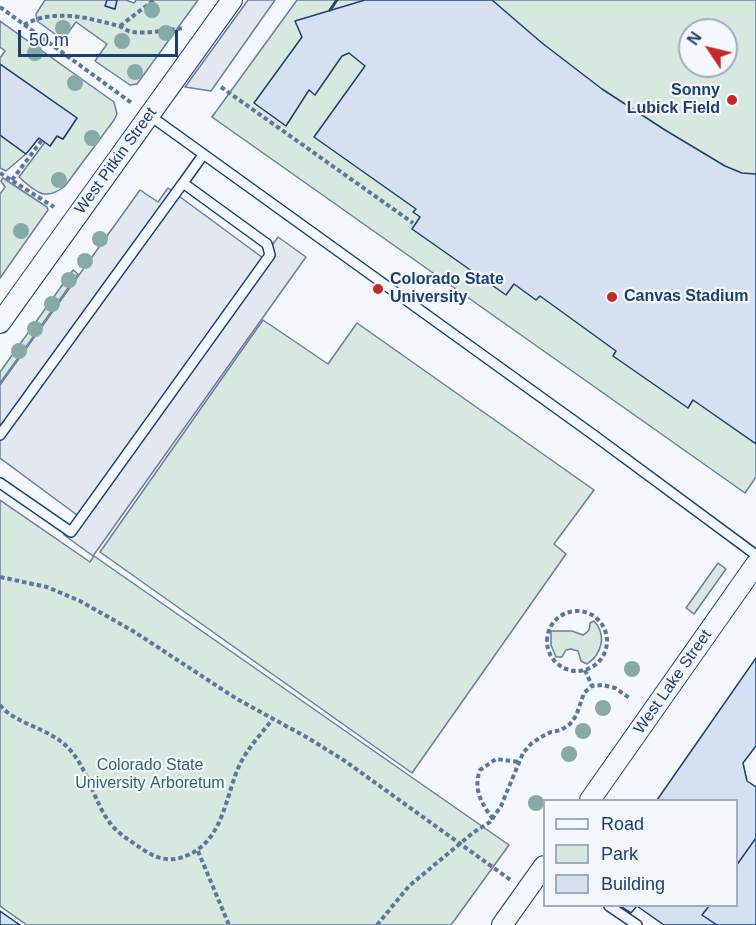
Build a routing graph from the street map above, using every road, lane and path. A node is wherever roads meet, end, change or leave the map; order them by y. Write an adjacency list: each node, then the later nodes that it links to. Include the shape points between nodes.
1 (154, 0): 5 (path)
2 (232, 0): 8 (street, West Pitkin Street)
3 (0, 8): 4 (path)
4 (24, 25): 5 (path, via 40,17 71,16); 8 (path)
5 (120, 26): 6 (path, via 137,32)
6 (183, 28)
7 (221, 87): 15 (path)
8 (149, 115): 10 (lane); 16 (street, West Pitkin Street)
9 (42, 140): 12 (path)
10 (203, 155): 13 (lane); 19 (lane)
11 (0, 173): 12 (path)
12 (12, 180): 14 (path)
13 (183, 183): 17 (lane); 18 (lane, via 267,244 270,255 71,532)
14 (54, 207)
15 (413, 223)
16 (0, 323)
17 (0, 435)
18 (0, 483)
19 (756, 555)
20 (756, 564): 28 (street, West Lake Street)
21 (0, 578): 26 (path, via 47,587 80,601)
22 (585, 670): 22 (path, via 602,658 605,628 591,613 570,611 554,621 546,639 548,648 566,669); 23 (path)
23 (592, 686): 24 (path, via 615,688); 27 (path, via 584,693 570,724 531,744)
24 (631, 699)
25 (0, 705): 31 (path, via 9,714 64,743 120,834 155,858 177,861)
26 (272, 720): 30 (path, via 345,761); 31 (path, via 242,762 218,826)
27 (519, 762): 29 (path); 29 (path, via 496,759 480,770 476,786)
28 (591, 799)
29 (493, 819): 30 (path)
30 (460, 844): 33 (path); 36 (path, via 409,886)
31 (198, 851): 35 (path)
32 (543, 867): 37 (street)
33 (507, 877)
34 (610, 907): 38 (lane)
35 (229, 925)
36 (377, 925)
37 (502, 925)
38 (637, 925)

